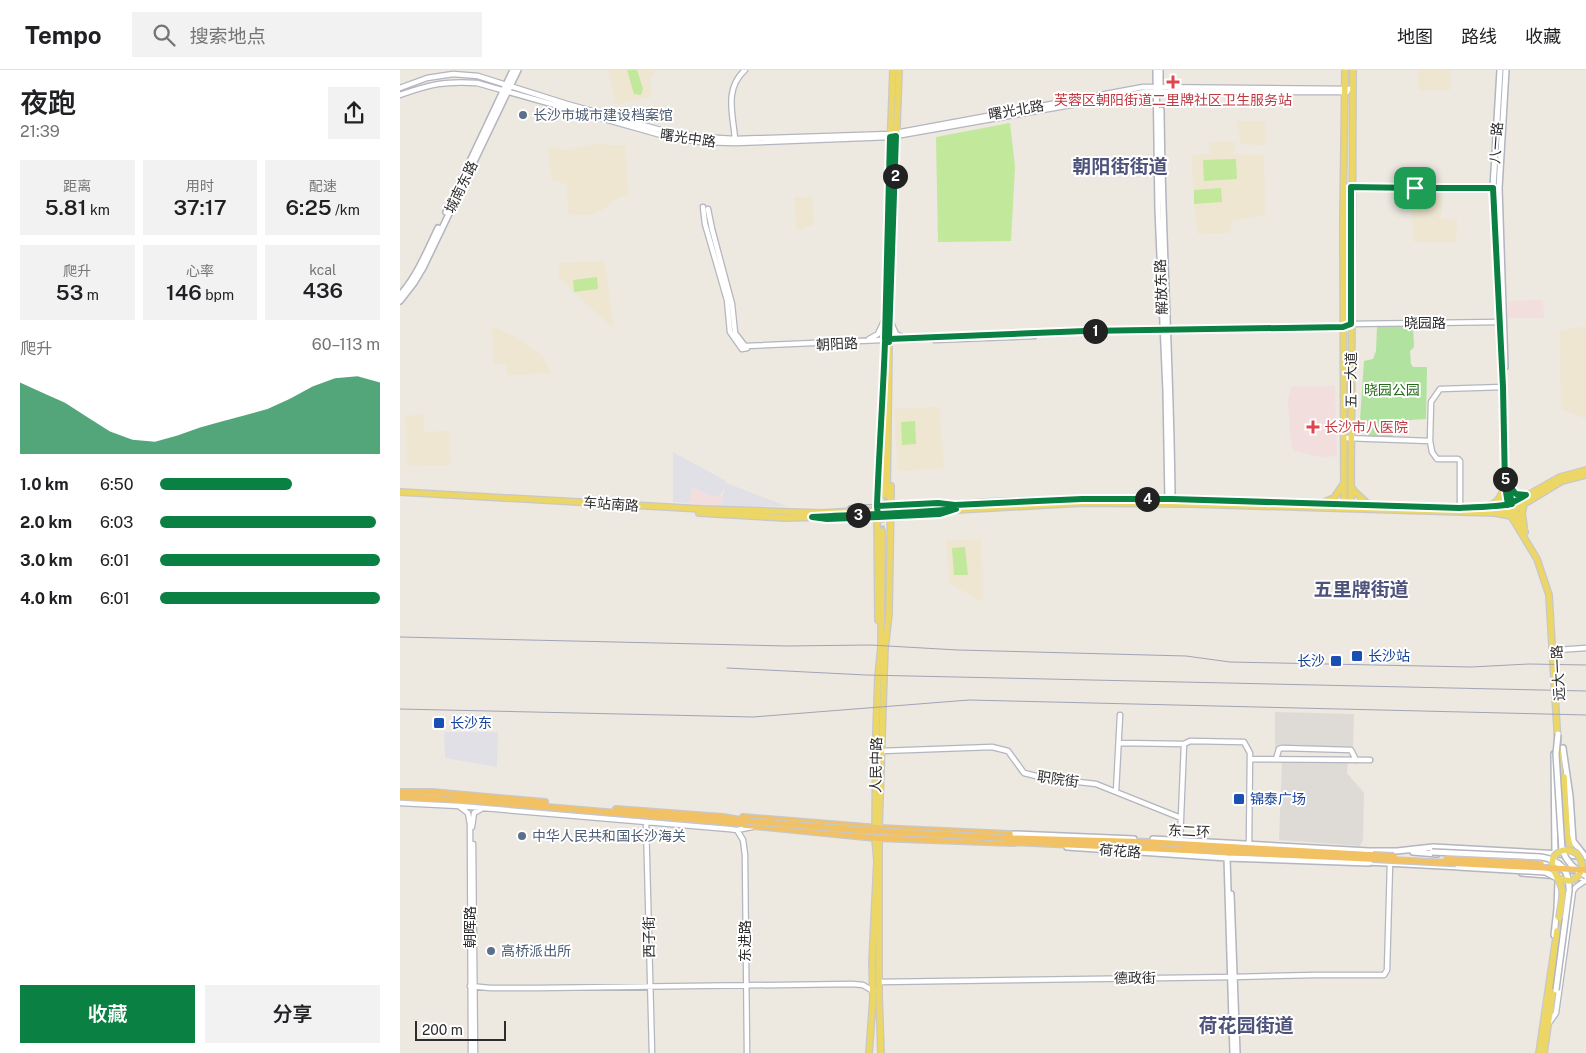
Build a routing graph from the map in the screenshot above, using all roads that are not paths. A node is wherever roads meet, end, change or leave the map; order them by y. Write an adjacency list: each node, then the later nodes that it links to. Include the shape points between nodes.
1 (513, 70): 11 (main road, 城南东路)
2 (518, 70): 11 (main road, 城南东路)
3 (746, 70): 19 (street, via 738,76 731,93)
4 (893, 70): 18 (main road)
5 (899, 70): 18 (main road)
6 (1158, 70): 13 (main road, 解放东路)
7 (1345, 70): 15 (main road, 五一大道)
8 (1352, 70): 16 (main road, 五一大道)
9 (1500, 70): 22 (main road, 八一路)
10 (1506, 70): 40 (main road, 八一路, via 1499,188)
11 (508, 84): 12 (street, 曙光中路, via 478,76 453,74 427,78); 14 (main road, 城南东路); 19 (street, 曙光中路, via 668,132)
12 (400, 88)
13 (1159, 89): 15 (street, 曙光北路); 18 (street, 曙光北路); 29 (main road, 解放东路, via 1158,210)
14 (505, 91): 17 (street, 曙光中路, via 477,83 453,81 429,85); 18 (street, 曙光中路, via 668,137 701,142); 23 (main road, 城南东路, via 419,266); 24 (main road, 城南东路, via 423,268)
15 (1344, 91): 16 (street, 曙光北路); 20 (main road, 五一大道)
16 (1352, 91): 21 (main road, 五一大道)
17 (400, 96)
18 (893, 135): 19 (street, 曙光中路); 25 (main road)
19 (735, 139)
20 (1344, 187): 21 (street); 28 (main road, 五一大道)
21 (1351, 187): 22 (street); 27 (main road, 五一大道)
22 (1493, 188): 26 (main road, 八一路)
23 (400, 295)
24 (400, 301)
25 (888, 318): 30 (street, via 896,334); 31 (street, via 878,334); 32 (main road)
26 (1499, 322): 27 (street, 晓园路); 33 (main road, 八一路)
27 (1351, 326): 28 (street, 朝阳路); 35 (main road, 五一大道)
28 (1343, 328): 29 (street, 朝阳路); 35 (main road, 五一大道)
29 (1164, 331): 30 (street, 朝阳路); 32 (street, 朝阳路); 44 (main road, 解放东路, via 1170,390)
30 (906, 338): 32 (street, 朝阳路)
31 (865, 340): 32 (street, 朝阳路); 32 (street, 朝阳路, via 744,346 735,333 732,304 706,208 705,224 727,300 730,332 742,349)
32 (887, 341): 34 (main road)
33 (1503, 387): 36 (street, via 1440,389 1431,402); 40 (main road, 八一路)
34 (886, 391): 42 (main road); 47 (main road, via 881,409); 48 (main road, via 890,405)
35 (1347, 439): 36 (street); 39 (main road, 五一大道)
36 (1430, 441): 55 (street, via 1435,458 1458,459 1460,462)
37 (1586, 470): 43 (main road, via 1560,477)
38 (1586, 475): 46 (main road, via 1562,481)
39 (1348, 483): 45 (main road, via 1334,498); 49 (main road); 51 (main road, 五一大道); 52 (main road, 五一大道)
40 (1506, 484): 43 (main road, via 1516,494); 53 (main road, via 1501,496); 56 (main road, 八一路)
41 (400, 494): 57 (main road, 车站南路)
42 (884, 495)
43 (1526, 495): 56 (main road)
44 (1169, 501): 45 (main road); 50 (main road, 车站南路, via 1082,499); 51 (main road)
45 (1320, 504): 51 (main road)
46 (1524, 504): 56 (main road); 60 (main road)
47 (877, 506): 48 (main road); 57 (main road); 58 (main road)
48 (891, 506): 50 (main road, via 938,503); 59 (main road)
49 (1370, 506): 52 (main road); 54 (main road)
50 (955, 507): 57 (main road, 车站南路, bridge); 59 (main road, via 940,514)
51 (1344, 507): 52 (main road)
52 (1351, 507): 54 (main road)
53 (1488, 507): 55 (main road); 56 (main road)
54 (1391, 508): 55 (main road); 56 (main road, via 1495,513)
55 (1460, 508)
56 (1511, 509): 60 (main road, 远大一路); 66 (main road, 远大一路, via 1537,559 1550,596)
57 (810, 515): 58 (main road, via 827,519)
58 (878, 517): 59 (main road); 62 (main road, via 877,616)
59 (890, 517): 62 (main road, via 889,613)
60 (1524, 530): 64 (main road, 远大一路, via 1540,558 1553,595)
61 (884, 531): 62 (main road, 人民中路)
62 (883, 648): 71 (main road, 人民中路); 86 (main road, 人民中路, via 878,677)
63 (1586, 648): 64 (street)
64 (1557, 650): 70 (main road, 远大一路)
65 (1120, 715): 68 (street)
66 (1558, 724): 67 (main road, 远大一路); 98 (main road, via 1554,755)
67 (1558, 734): 98 (main road, 远大一路, bridge, via 1563,835); 106 (main road, bridge, via 1556,754 1562,850 1573,868)
68 (1120, 743): 69 (street); 77 (street)
69 (1184, 744): 72 (street, via 1190,740 1244,742); 82 (street)
70 (1563, 748): 94 (main road, 远大一路, via 1567,834); 106 (main road, via 1573,842)
71 (881, 751): 77 (street, 职院街, via 992,747 1008,751 1024,773 1096,784); 86 (main road, 人民中路)
72 (1250, 759): 73 (street); 93 (street)
73 (1276, 759): 74 (street); 74 (street, via 1279,749 1297,748 1351,750)
74 (1356, 760): 75 (street)
75 (1370, 760)
76 (400, 792): 83 (highway, via 432,792)
77 (1116, 792): 82 (street, 职院街)
78 (400, 797): 83 (highway)
79 (400, 803): 80 (street)
80 (459, 806): 81 (street); 114 (street, 朝晖路, via 468,813 470,824)
81 (483, 808): 84 (street); 114 (street, 朝晖路, via 474,813 472,822)
82 (1181, 818): 90 (street)
83 (723, 819): 85 (highway); 86 (highway, via 748,817); 91 (highway, 东二环, bridge, via 868,834)
84 (646, 822): 87 (street); 115 (street, 西子街)
85 (754, 827): 87 (street); 89 (highway)
86 (877, 828): 88 (highway); 89 (main road, 人民中路)
87 (737, 830): 113 (street, 东进路, via 743,840 745,854)
88 (1014, 834): 90 (main road); 91 (highway)
89 (877, 838): 92 (highway); 112 (main road, 人民中路); 116 (main road, 人民中路)
90 (1180, 840): 93 (main road)
91 (1040, 841): 92 (highway); 95 (highway, 东二环); 99 (highway, 东二环, via 1149,842)
92 (1012, 844): 101 (main road, 荷花路)
93 (1248, 844): 100 (main road)
94 (1571, 850): 98 (main road, bridge); 106 (main road, bridge, via 1579,855)
95 (1213, 851): 97 (highway, 东二环); 101 (main road)
96 (1420, 851): 98 (main road, via 1432,847); 100 (main road, via 1404,850); 104 (main road, bridge); 118 (main road, bridge, via 1541,856 1564,868 1569,892 1556,990)
97 (1247, 853): 99 (highway, 东二环); 103 (main road)
98 (1558, 853): 104 (main road, bridge); 106 (main road)
99 (1351, 855): 100 (highway, 东二环)
100 (1371, 857): 103 (main road, 荷花路); 105 (main road); 106 (highway, 东二环, bridge)
101 (1217, 858): 102 (main road, 荷花路)
102 (1229, 858): 103 (main road, 荷花路); 110 (main road)
103 (1240, 858)
104 (1552, 862): 107 (main road, bridge)
105 (1390, 864): 107 (main road, bridge, via 1545,872); 110 (street, 德政街, via 1386,975)
106 (1585, 869): 107 (main road); 108 (main road, bridge); 119 (street, via 1573,891 1556,1013)
107 (1557, 877): 108 (main road, bridge); 109 (main road, bridge, via 1563,893); 111 (main road)
108 (1573, 880): 109 (main road, bridge)
109 (1561, 918): 111 (main road); 118 (main road)
110 (1232, 977): 112 (street, 德政街); 127 (main road); 128 (main road)
111 (1550, 981): 129 (main road)
112 (879, 982): 117 (main road, 人民中路)
113 (746, 986): 115 (street); 116 (street, via 852,984); 123 (street, 东进路)
114 (473, 987): 115 (street); 120 (street, 朝晖路); 121 (street, 朝晖路)
115 (650, 987): 122 (street, 西子街)
116 (872, 991): 117 (main road, 人民中路)
117 (876, 998): 124 (main road, 人民中路); 125 (main road, 人民中路); 126 (main road, 人民中路)
118 (1551, 1005): 119 (main road)
119 (1548, 1024): 130 (main road)
120 (471, 1053)
121 (475, 1053)
122 (652, 1053)
123 (747, 1053)
124 (871, 1053)
125 (878, 1053)
126 (882, 1053)
127 (1233, 1053)
128 (1238, 1053)
129 (1539, 1053)
130 (1544, 1053)

